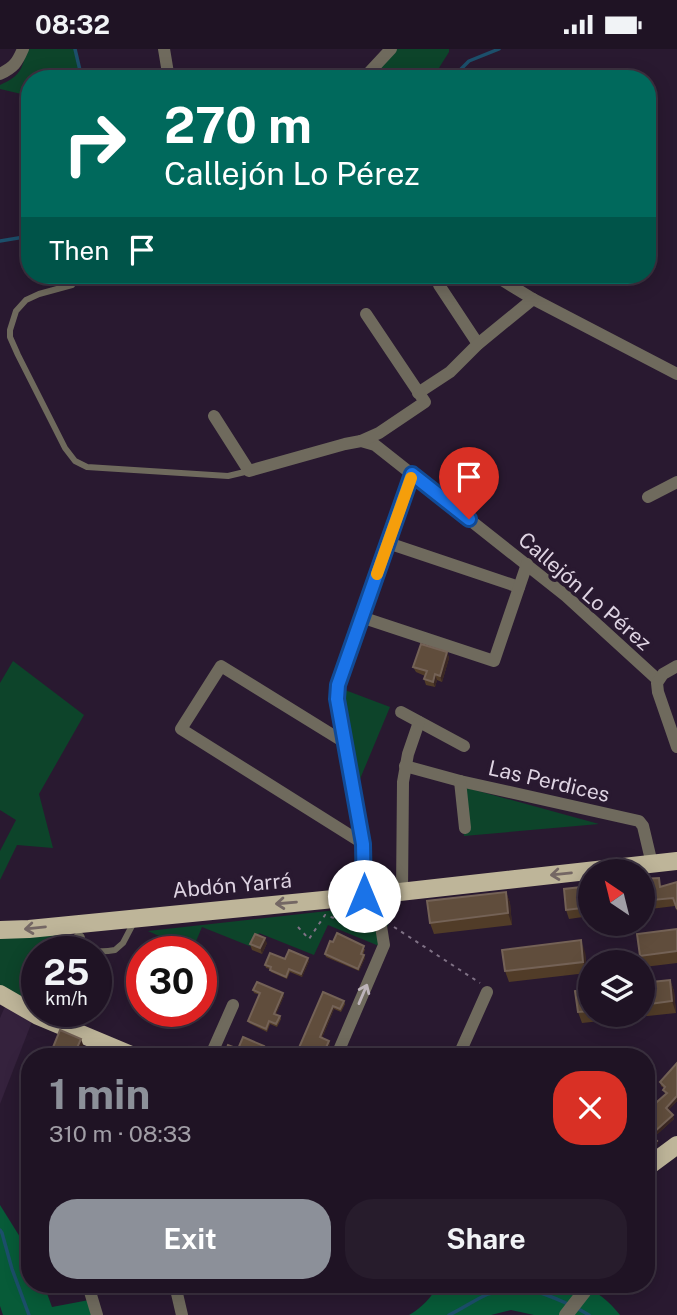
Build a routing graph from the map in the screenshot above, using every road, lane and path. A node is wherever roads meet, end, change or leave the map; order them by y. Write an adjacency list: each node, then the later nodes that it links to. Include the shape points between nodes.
1 (23, 49): 6 (street, via 18,62)
2 (164, 49): 4 (street)
3 (391, 49): 5 (street)
4 (168, 70)
5 (371, 70)
6 (0, 74)
7 (509, 284): 10 (street)
8 (72, 285): 17 (lane, via 26,300 16,311 10,330 18,355 71,457 88,467 228,476)
9 (439, 285): 12 (street)
10 (533, 299): 12 (street); 13 (street)
11 (366, 314): 14 (street)
12 (478, 344): 14 (street, via 450,372)
13 (677, 374)
14 (418, 393): 16 (street, via 425,403)
15 (214, 416): 17 (street)
16 (361, 441): 17 (street); 18 (street, Callejón Lo Pérez, via 375,445)
17 (249, 471)
18 (412, 474): 21 (street); 22 (street, Callejón Lo Pérez)
19 (677, 482): 20 (street)
20 (649, 497)
21 (388, 543): 23 (street); 24 (street)
22 (527, 564): 23 (street); 26 (street, Callejón Lo Pérez)
23 (519, 587): 24 (street, via 494,661)
24 (361, 617): 29 (street, via 338,685)
25 (677, 666): 26 (street)
26 (658, 680): 31 (street)
27 (401, 712): 28 (street)
28 (419, 722): 30 (street); 32 (street)
29 (344, 742): 35 (street); 35 (street, via 221,666 181,729)
30 (464, 746)
31 (677, 747)
32 (405, 766): 33 (street, Las Perdices); 40 (street)
33 (460, 781): 34 (street); 36 (street, Las Perdices, via 639,821)
34 (465, 828)
35 (363, 844): 41 (street)
36 (651, 859)
37 (677, 861): 38 (main road, Abdón Yarrá)
38 (655, 864)
39 (578, 872): 40 (main road, Abdón Yarrá, one-way to 40)
40 (402, 892): 41 (main road, Abdón Yarrá)
41 (370, 895): 42 (main road, Abdón Yarrá, one-way to 42); 53 (street, one-way to 41, via 384,945)
42 (136, 917): 44 (main road, Abdón Yarrá); 44 (lane, via 115,950 100,952 87,947)
43 (0, 930): 44 (main road, Abdón Yarrá, one-way to 43)
44 (74, 931): 45 (street)
45 (73, 936)
46 (487, 992): 54 (street)
47 (0, 995): 48 (main road)
48 (21, 1005)
49 (233, 1005): 52 (street)
50 (65, 1027): 51 (main road)
51 (107, 1048)
52 (213, 1048)
53 (340, 1048)
54 (462, 1048)
55 (677, 1145): 56 (main road)
56 (655, 1162)
57 (90, 1293): 60 (street)
58 (177, 1293): 61 (street)
59 (581, 1293): 62 (street)
60 (97, 1315)
61 (182, 1315)
62 (566, 1315)

